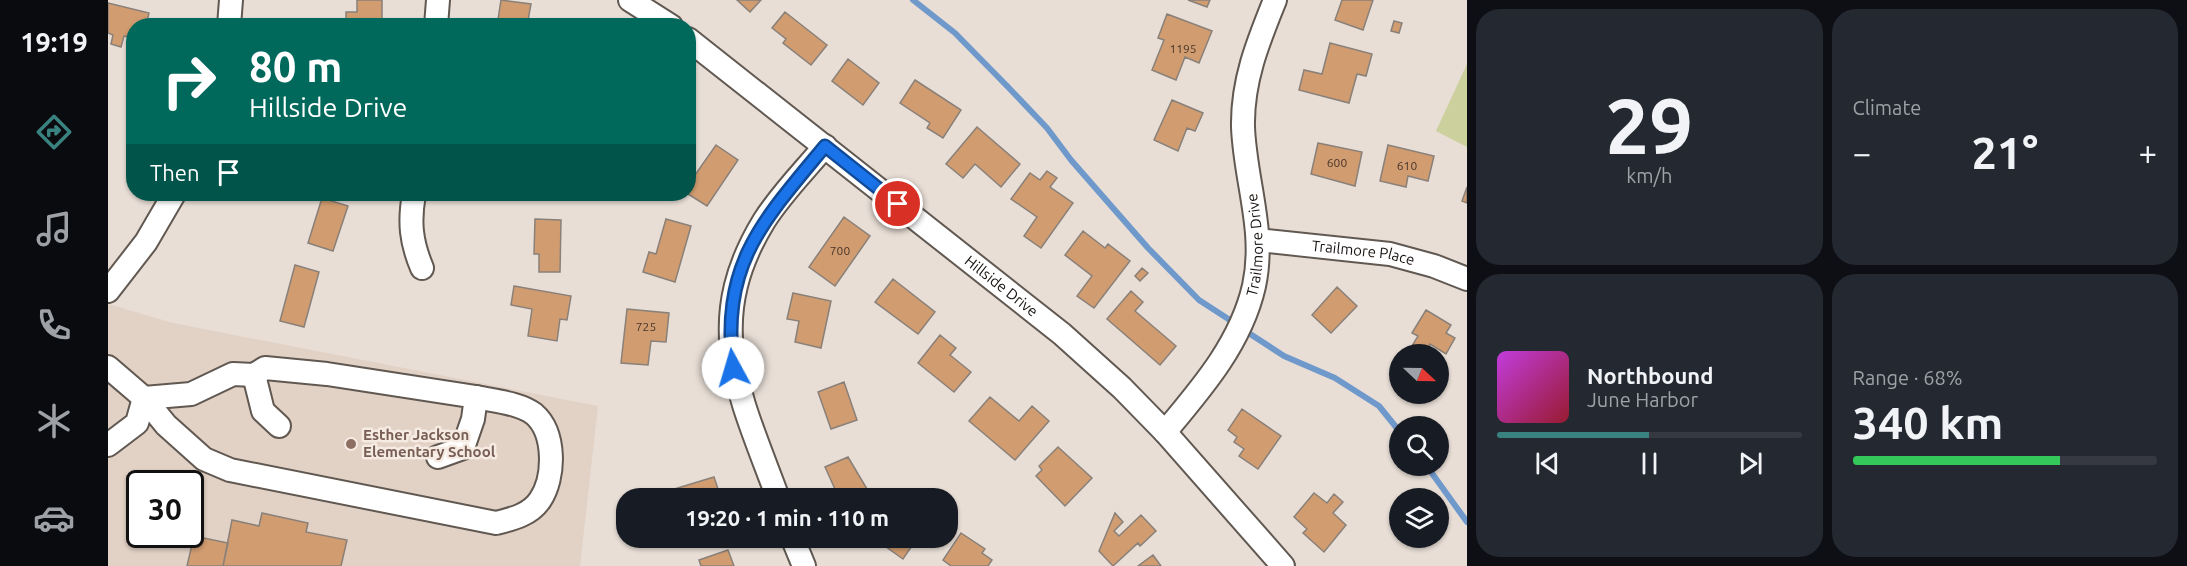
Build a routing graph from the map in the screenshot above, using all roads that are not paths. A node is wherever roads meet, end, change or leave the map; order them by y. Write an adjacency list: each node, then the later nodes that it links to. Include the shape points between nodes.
1 (231, 0): 5 (street)
2 (438, 0): 6 (street)
3 (630, 0): 7 (street)
4 (1275, 0): 12 (street, Trailmore Drive, via 1250,65 1243,104)
5 (230, 18)
6 (437, 18)
7 (658, 18)
8 (696, 45): 9 (street, Hillside Drive)
9 (825, 146): 21 (street, Hillside Drive, via 1062,334); 24 (street, via 766,218 744,256 730,311 733,368)
10 (170, 201): 15 (street, via 146,242)
11 (413, 201): 13 (street, via 409,218 412,245)
12 (1258, 240): 14 (street, Trailmore Place, via 1390,254); 21 (street, Trailmore Drive, via 1254,285 1237,334 1205,384)
13 (422, 268)
14 (1467, 279)
15 (111, 283)
16 (108, 367): 19 (street)
17 (254, 375): 18 (street, via 265,368 327,374); 19 (street, via 233,374 191,394); 20 (street, via 263,411)
18 (476, 397): 19 (street, via 534,414 545,428 550,449 551,469 540,500 516,518 496,523 230,470 204,459 166,425); 23 (street, via 474,419 463,448)
19 (144, 398): 22 (street, via 137,423)
20 (279, 426)
21 (1165, 432): 27 (street, Hillside Drive)
22 (108, 445)
23 (438, 457)
24 (775, 488)
25 (797, 548): 26 (street)
26 (804, 566)
27 (1283, 566)

